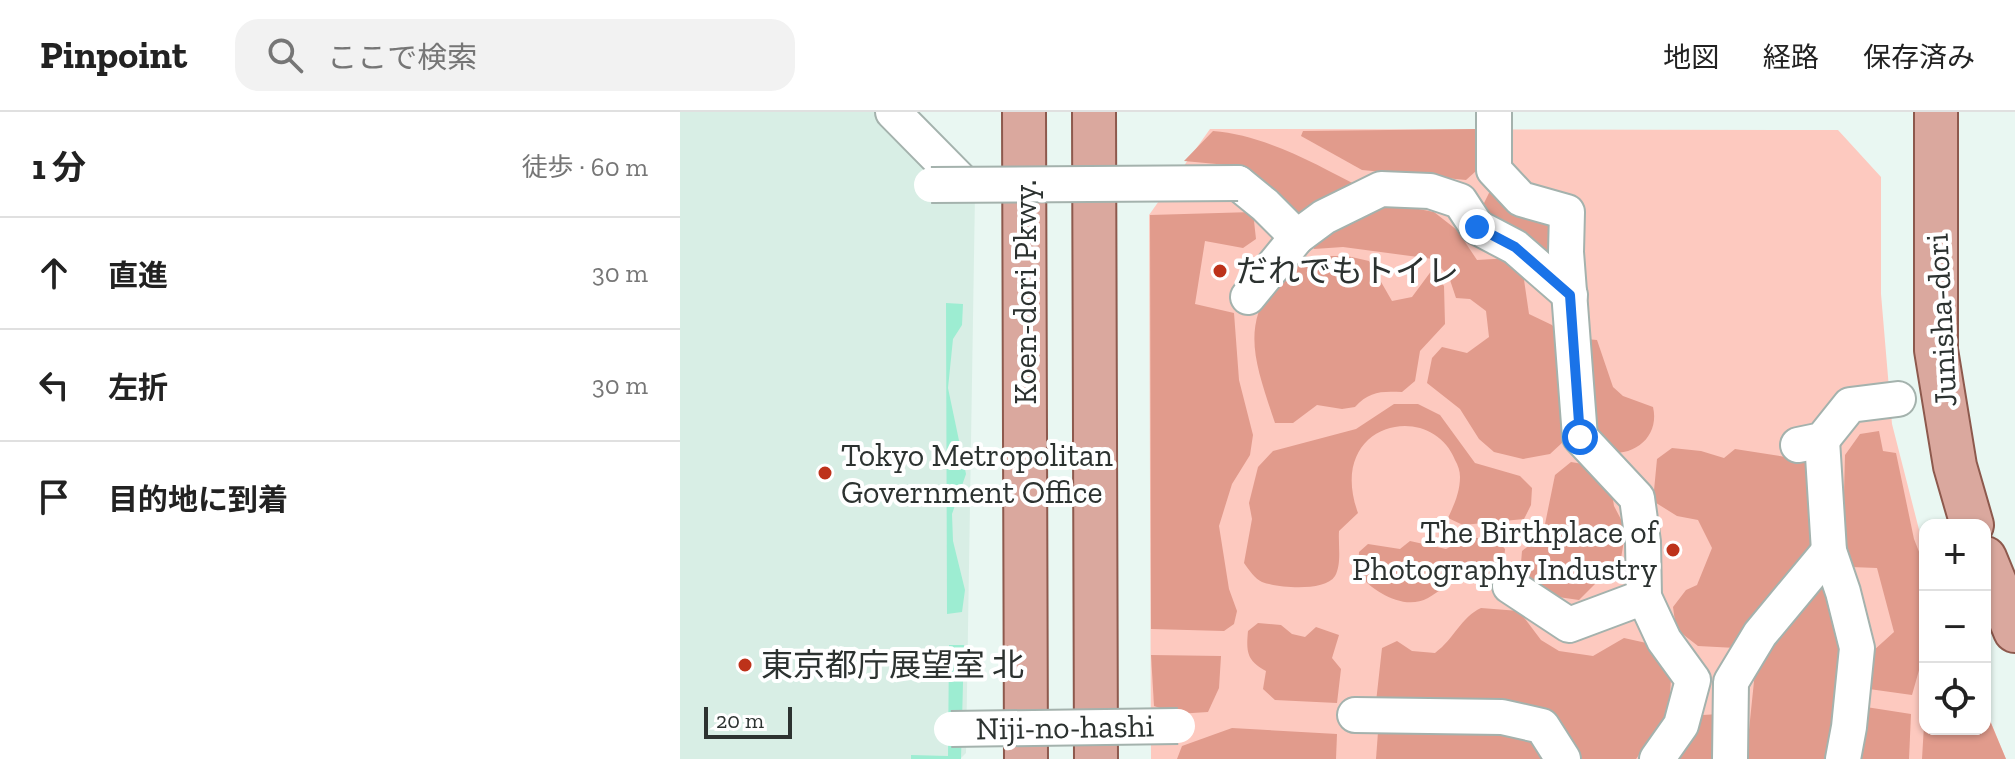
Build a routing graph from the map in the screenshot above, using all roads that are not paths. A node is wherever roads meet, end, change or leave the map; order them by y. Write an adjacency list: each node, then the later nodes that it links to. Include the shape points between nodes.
1 (893, 112): 6 (street)
2 (1024, 112): 23 (main road, Koen-dori Pkwy.)
3 (1094, 112): 24 (main road)
4 (1494, 112): 9 (street, via 1494,170 1521,199 1567,212)
5 (1936, 112): 12 (main road, Junisha-dori, via 1936,350 1955,466)
6 (964, 184): 7 (street, bridge); 8 (street, bridge, via 1238,183)
7 (931, 185)
8 (1297, 237): 9 (street, via 1381,189 1430,191 1460,201 1477,227 1515,247); 10 (street)
9 (1570, 295): 16 (street, via 1580,437 1637,498)
10 (1248, 297)
11 (1898, 399): 13 (street, via 1850,405 1810,443)
12 (1970, 519)
13 (1829, 551): 19 (street, via 1760,634); 28 (street, via 1857,648)
14 (1991, 573): 17 (main road)
15 (1510, 586): 16 (street, via 1569,625)
16 (1644, 597): 18 (street, via 1664,640)
17 (2015, 631)
18 (1693, 680): 19 (street); 26 (street, via 1681,725)
19 (1731, 682): 27 (street)
20 (1355, 715): 25 (street, via 1502,717 1542,726)
21 (1178, 726): 22 (street, Niji-no-hashi, bridge)
22 (951, 729)
23 (1026, 759)
24 (1096, 759)
25 (1563, 759)
26 (1657, 759)
27 (1730, 759)
28 (1843, 759)

